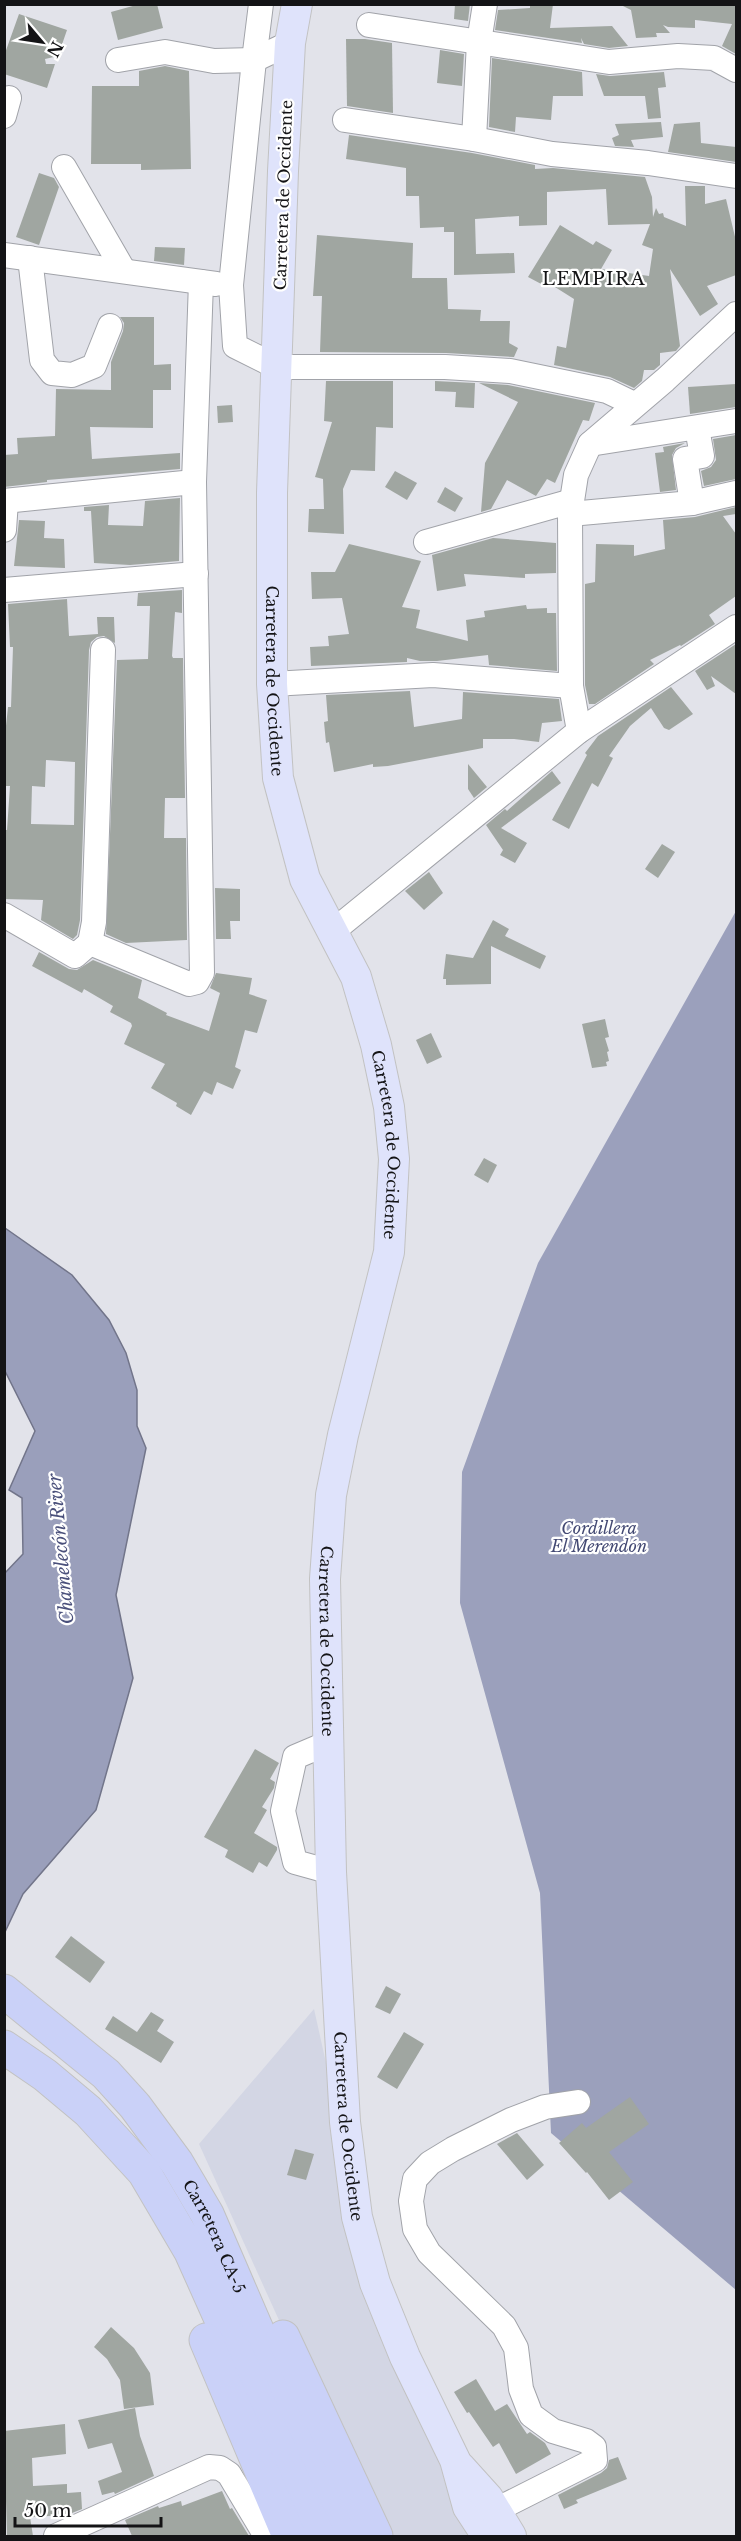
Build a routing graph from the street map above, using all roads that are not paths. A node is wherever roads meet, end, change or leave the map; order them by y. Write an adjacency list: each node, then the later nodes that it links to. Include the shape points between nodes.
1 (261, 4): 8 (street)
2 (297, 4): 6 (main road, Carretera de Occidente)
3 (485, 4): 5 (street)
4 (369, 25): 5 (street)
5 (479, 42): 9 (street, via 609,63 678,56 714,58); 11 (street)
6 (290, 43): 8 (street); 21 (main road, Carretera de Occidente)
7 (118, 60): 8 (street, via 165,52 214,61)
8 (254, 60): 18 (street)
9 (736, 70)
10 (345, 120): 11 (street)
11 (474, 139): 13 (street, via 552,154)
12 (64, 167): 16 (street)
13 (736, 176)
14 (4, 255): 15 (street)
15 (30, 258): 16 (street); 20 (street, via 42,360 52,373 72,375 94,366)
16 (124, 271): 17 (street)
17 (201, 282): 18 (street); 26 (street)
18 (231, 285): 21 (street, via 235,346)
19 (736, 314): 22 (street)
20 (110, 326)
21 (277, 367): 22 (street, via 445,366 510,371 607,391); 37 (main road, Carretera de Occidente)
22 (634, 404): 25 (street)
23 (736, 420): 24 (street)
24 (697, 428): 25 (street); 29 (street, via 702,456 685,459)
25 (590, 444): 30 (street, via 576,475)
26 (194, 482): 28 (street); 33 (street)
27 (736, 493): 29 (street)
28 (5, 501): 31 (street)
29 (692, 503): 30 (street)
30 (571, 508): 32 (street); 38 (street)
31 (4, 530)
32 (426, 542)
33 (196, 574): 34 (street); 42 (street, via 202,973 197,982 189,984)
34 (4, 590)
35 (736, 627): 39 (street)
36 (103, 650): 42 (street, via 94,922)
37 (272, 684): 38 (street, via 433,675); 41 (main road, Carretera de Occidente, via 278,778 305,879)
38 (571, 686): 39 (street)
39 (579, 731): 41 (street)
40 (4, 915): 42 (street, via 75,956)
41 (333, 932): 43 (main road, Carretera de Occidente, via 356,977 376,1045 389,1107 394,1159 389,1252 331,1494 325,1579)
42 (90, 943)
43 (328, 1743): 44 (main road, Carretera de Occidente); 44 (street, via 295,1756 283,1811 295,1862)
44 (331, 1872): 50 (main road, Carretera de Occidente, via 345,2122 357,2217 368,2263 384,2310 455,2460)
45 (4, 1991): 48 (highway, Carretera CA-5, via 106,2074)
46 (4, 2047): 49 (highway, Carretera CA-5, via 88,2111)
47 (578, 2102): 50 (street, via 546,2107 511,2120 430,2163 415,2179 411,2201 415,2229 429,2253 504,2326 516,2348 521,2389 531,2415 553,2431 586,2441 596,2453 595,2460)
48 (135, 2106): 55 (highway, Carretera CA-5, via 177,2163 207,2214); 56 (highway, via 177,2143 211,2188)
49 (144, 2172): 53 (highway, via 169,2249); 54 (highway, Carretera CA-5, via 191,2252)
50 (491, 2523): 57 (main road, Carretera de Occidente)
51 (56, 2536): 52 (street, via 209,2467 229,2474)
52 (266, 2536)
53 (289, 2536)
54 (318, 2536)
55 (346, 2536)
56 (376, 2536)
57 (512, 2536)

